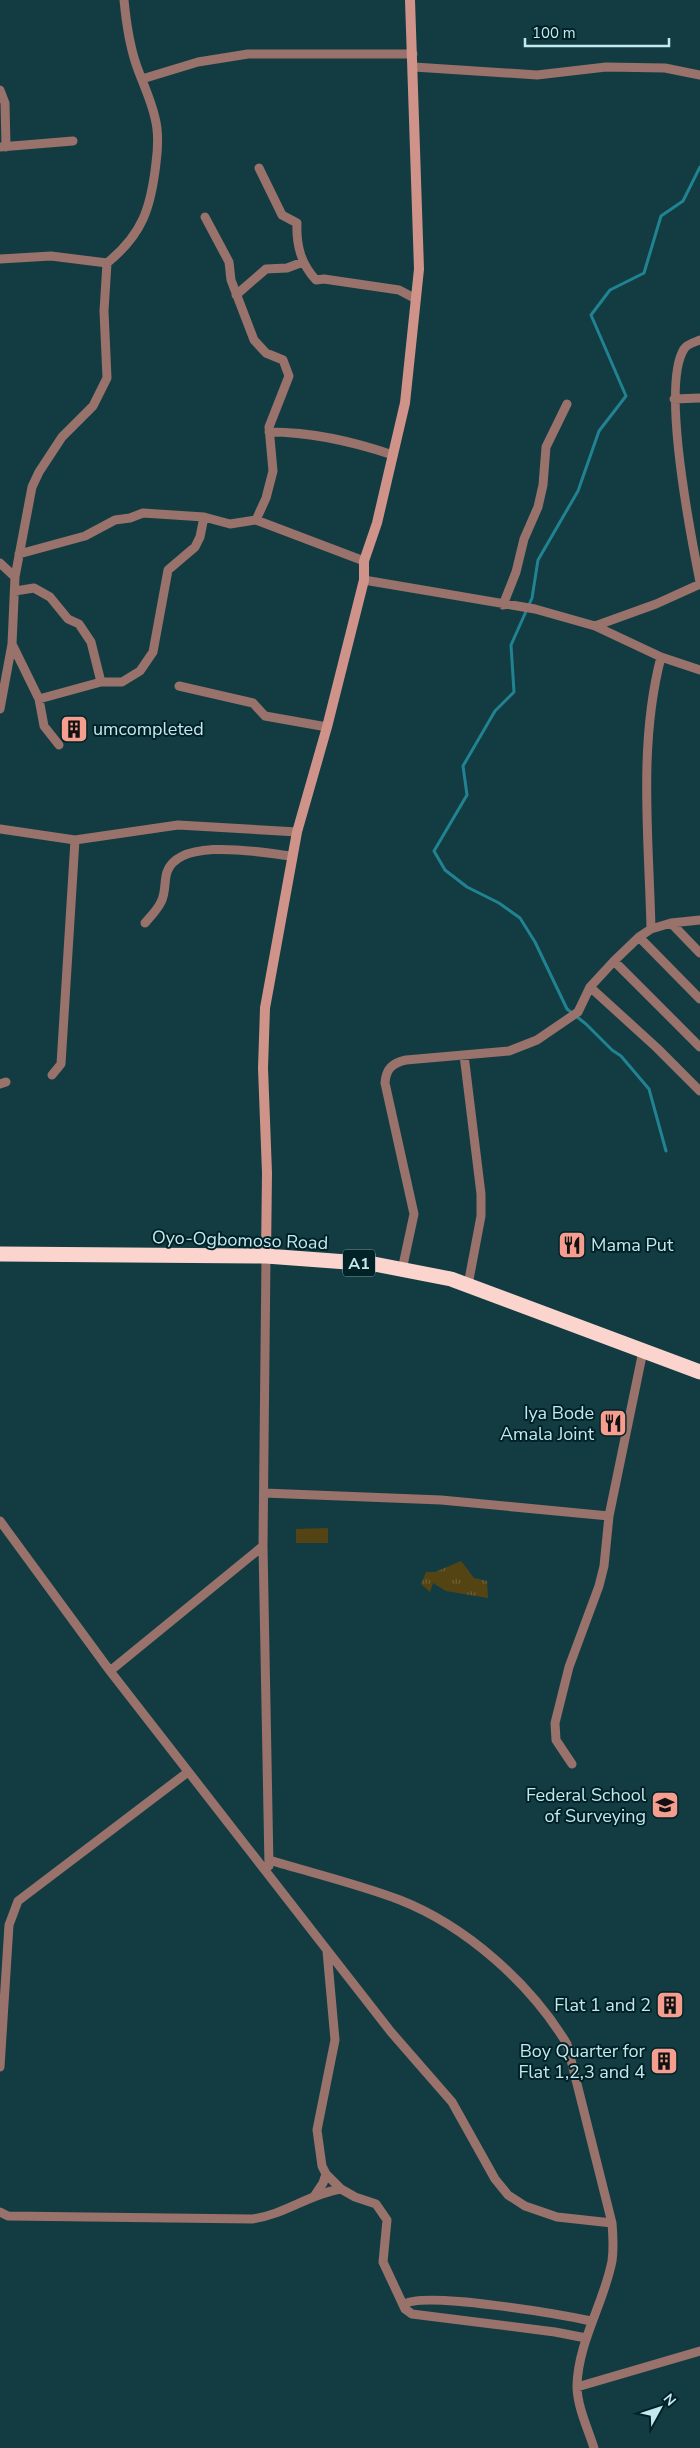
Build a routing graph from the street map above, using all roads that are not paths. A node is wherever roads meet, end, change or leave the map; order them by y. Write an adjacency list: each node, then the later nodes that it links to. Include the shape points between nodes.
1 (124, 0): 6 (street, via 132,50)
2 (410, 0): 3 (street)
3 (413, 54): 4 (street); 6 (street, via 248,54 198,62)
4 (414, 67): 5 (street, via 537,75 606,67 665,68); 16 (street, via 419,268)
5 (700, 75)
6 (142, 79): 13 (street, via 156,118 158,140 152,197 135,233)
7 (0, 90): 9 (street, via 5,103)
8 (74, 141): 9 (street)
9 (3, 147)
10 (259, 168): 14 (street, via 282,215 297,224)
11 (206, 217): 15 (street, via 229,262)
12 (0, 259): 13 (street, via 51,256)
13 (107, 262): 25 (street, via 104,311 107,378 93,406 62,437 39,472 32,487)
14 (303, 262): 15 (street, via 287,268 266,269); 16 (street, via 316,280 399,290)
15 (236, 295): 21 (street, via 258,346 266,353 278,356 287,367 288,376)
16 (416, 299): 22 (street, via 404,403)
17 (700, 340): 19 (street, via 685,347 680,358)
18 (700, 398): 19 (street)
19 (674, 399): 30 (street)
20 (567, 404): 32 (street, via 546,447 538,507)
21 (269, 432): 22 (street, via 351,441); 24 (street, via 273,471)
22 (393, 455): 26 (street, via 377,523)
23 (204, 517): 24 (street, via 230,524); 25 (street, via 143,513 115,520 85,536); 37 (street, via 195,547 168,570 150,659 129,679)
24 (256, 520): 26 (street)
25 (19, 554): 28 (street)
26 (364, 561): 29 (street)
27 (0, 563): 28 (street)
28 (15, 577): 31 (street)
29 (364, 580): 32 (street); 41 (street)
30 (700, 583): 33 (street, via 656,604)
31 (15, 591): 34 (street); 37 (street, via 34,588 50,597 68,619 78,624 91,642)
32 (503, 605): 33 (street, via 535,609)
33 (595, 626): 35 (street)
34 (12, 644): 39 (street); 40 (street)
35 (661, 657): 36 (street); 50 (street, via 649,720 647,794)
36 (700, 670)
37 (101, 682): 39 (street)
38 (178, 686): 41 (street, via 253,703 265,716)
39 (38, 698): 42 (street, via 44,726)
40 (0, 709)
41 (327, 727): 44 (street)
42 (59, 745)
43 (0, 829): 45 (street)
44 (296, 832): 45 (street, via 178,825); 46 (street)
45 (75, 840): 58 (street, via 61,1064)
46 (292, 856): 48 (street, via 237,850 184,854 173,862 167,872 162,901); 61 (street, via 265,1008)
47 (700, 920): 49 (street)
48 (145, 923)
49 (671, 923): 50 (street); 52 (street)
50 (651, 929): 51 (street)
51 (639, 937): 53 (street); 55 (street)
52 (700, 953)
53 (614, 960): 54 (street); 56 (street)
54 (590, 987): 57 (street, via 578,1012 537,1040 509,1051); 59 (street)
55 (700, 999)
56 (700, 1046)
57 (464, 1055): 62 (street, via 395,1062 386,1074 385,1083 414,1214); 63 (street, via 481,1194 481,1216)
58 (52, 1076)
59 (700, 1091)
60 (0, 1254): 61 (highway, Oyo-Ogbomoso Road / A1)
61 (266, 1256): 62 (highway, Oyo-Ogbomoso Road / A1, via 374,1264); 66 (street)
62 (402, 1270): 63 (highway, Oyo-Ogbomoso Road / A1, via 451,1279)
63 (468, 1286): 64 (highway, Oyo-Ogbomoso Road / A1)
64 (642, 1351): 65 (highway, Oyo-Ogbomoso Road / A1); 67 (street)
65 (700, 1372)
66 (264, 1492): 67 (street, via 441,1500); 69 (street)
67 (609, 1516): 71 (street, via 599,1586 569,1667 555,1723 556,1740)
68 (0, 1520): 70 (street)
69 (263, 1546): 70 (street); 73 (street)
70 (110, 1670): 72 (street)
71 (572, 1764)
72 (188, 1772): 74 (street); 76 (street, via 18,1902 9,1925)
73 (269, 1860): 74 (street); 81 (street, via 420,1909 452,1926 520,1984 567,2044)
74 (269, 1876): 75 (street)
75 (327, 1950): 77 (street, via 335,2040 317,2130); 81 (street, via 391,2032 452,2102 494,2179 508,2195 525,2206 557,2217)
76 (0, 2067)
77 (326, 2174): 78 (street); 79 (street)
78 (341, 2189): 79 (street); 82 (street, via 376,2204 387,2220 383,2262)
79 (315, 2195): 80 (street, via 278,2213 252,2219 8,2216)
80 (0, 2212)
81 (612, 2223): 83 (street, via 612,2262)
82 (403, 2305): 83 (street, via 416,2300 488,2304); 84 (street, via 412,2314)
83 (591, 2321): 84 (street)
84 (586, 2338): 86 (street)
85 (700, 2351): 86 (street)
86 (577, 2387): 87 (street)
87 (594, 2448)

